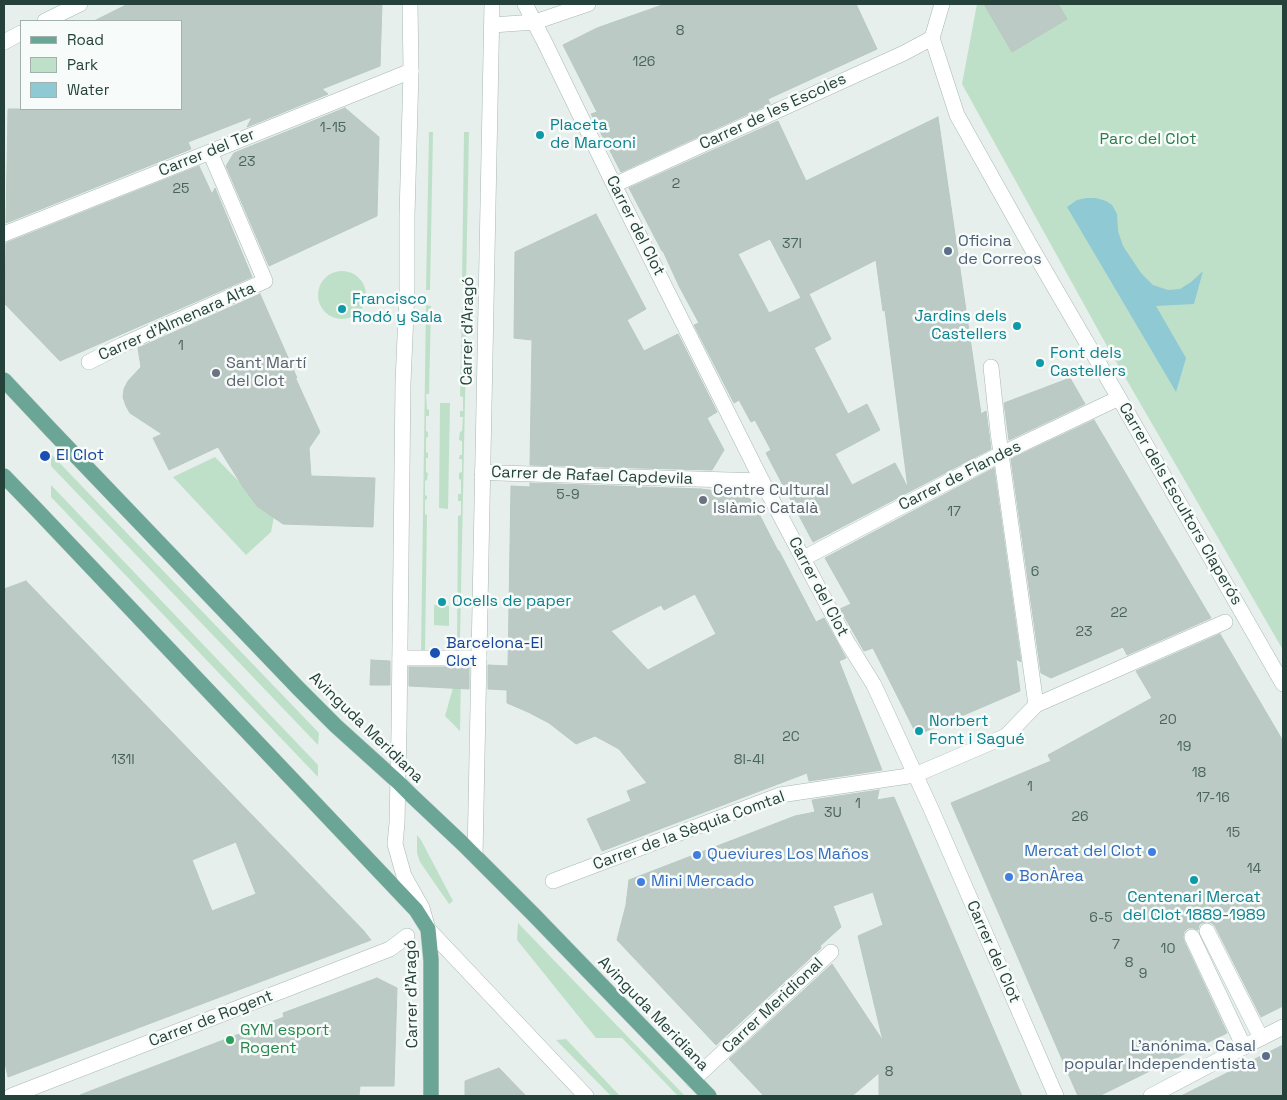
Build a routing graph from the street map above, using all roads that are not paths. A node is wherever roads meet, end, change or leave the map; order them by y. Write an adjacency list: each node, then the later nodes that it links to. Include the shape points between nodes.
1 (80, 4): 7 (street)
2 (410, 4): 13 (street, Carrer d'Aragó)
3 (492, 4): 9 (street, Carrer d'Aragó)
4 (525, 4): 8 (street, Carrer del Clot)
5 (588, 4): 8 (street)
6 (942, 4): 11 (street)
7 (47, 20)
8 (534, 22): 9 (street); 15 (street, Carrer del Clot)
9 (492, 25): 22 (street, Carrer d'Aragó)
10 (20, 34): 12 (street)
11 (932, 38): 15 (street, Carrer de les Escoles); 20 (street, Carrer dels Escultors Claperós, via 957,115)
12 (4, 42)
13 (411, 71): 14 (street, Carrer del Ter); 27 (street, Carrer d'Aragó)
14 (210, 152): 16 (street, Carrer del Ter); 17 (street, Carrer d'Almenara Alta, via 265,281)
15 (614, 185): 24 (street, Carrer del Clot)
16 (4, 234)
17 (88, 362)
18 (991, 367): 21 (street)
19 (4, 380): 32 (main road, Avinguda Meridiana, via 292,682)
20 (1119, 398): 21 (street, Carrer de Flandes); 29 (street, Carrer dels Escultors Claperós)
21 (1001, 454): 25 (street, Carrer de Flandes); 30 (street)
22 (482, 472): 24 (street, Carrer de Rafael Capdevila); 28 (street, Carrer d'Aragó)
23 (4, 476): 35 (main road, via 416,910)
24 (762, 482): 25 (street, Carrer del Clot)
25 (804, 558): 31 (street, Carrer del Clot, via 846,640 874,685)
26 (1225, 622): 30 (street)
27 (400, 658): 28 (street); 32 (street, Carrer d'Aragó)
28 (479, 658): 33 (street, Carrer d'Aragó)
29 (1283, 684)
30 (1036, 705): 31 (street, Carrer de la Sèquia Comtal, via 1006,736)
31 (915, 775): 34 (street, Carrer de la Sèquia Comtal, via 780,795); 49 (street, Carrer del Clot)
32 (398, 782): 33 (main road, Avinguda Meridiana); 35 (street, Carrer d'Aragó, via 395,844 404,876 422,908)
33 (475, 856): 43 (main road, Avinguda Meridiana)
34 (553, 881)
35 (428, 929): 46 (main road, Carrer d'Aragó); 47 (street)
36 (1206, 931): 41 (street)
37 (407, 936): 44 (street, Carrer de Rogent, via 390,949)
38 (1192, 937): 42 (street)
39 (831, 952): 43 (street, Carrer Meridional)
40 (1283, 1027): 41 (street)
41 (1260, 1038): 42 (street)
42 (1244, 1047): 50 (street)
43 (693, 1080): 48 (main road, Avinguda Meridiana)
44 (31, 1093): 45 (street, Carrer de Rogent)
45 (11, 1096)
46 (431, 1096)
47 (586, 1096)
48 (709, 1096)
49 (1056, 1096)
50 (1152, 1096)

